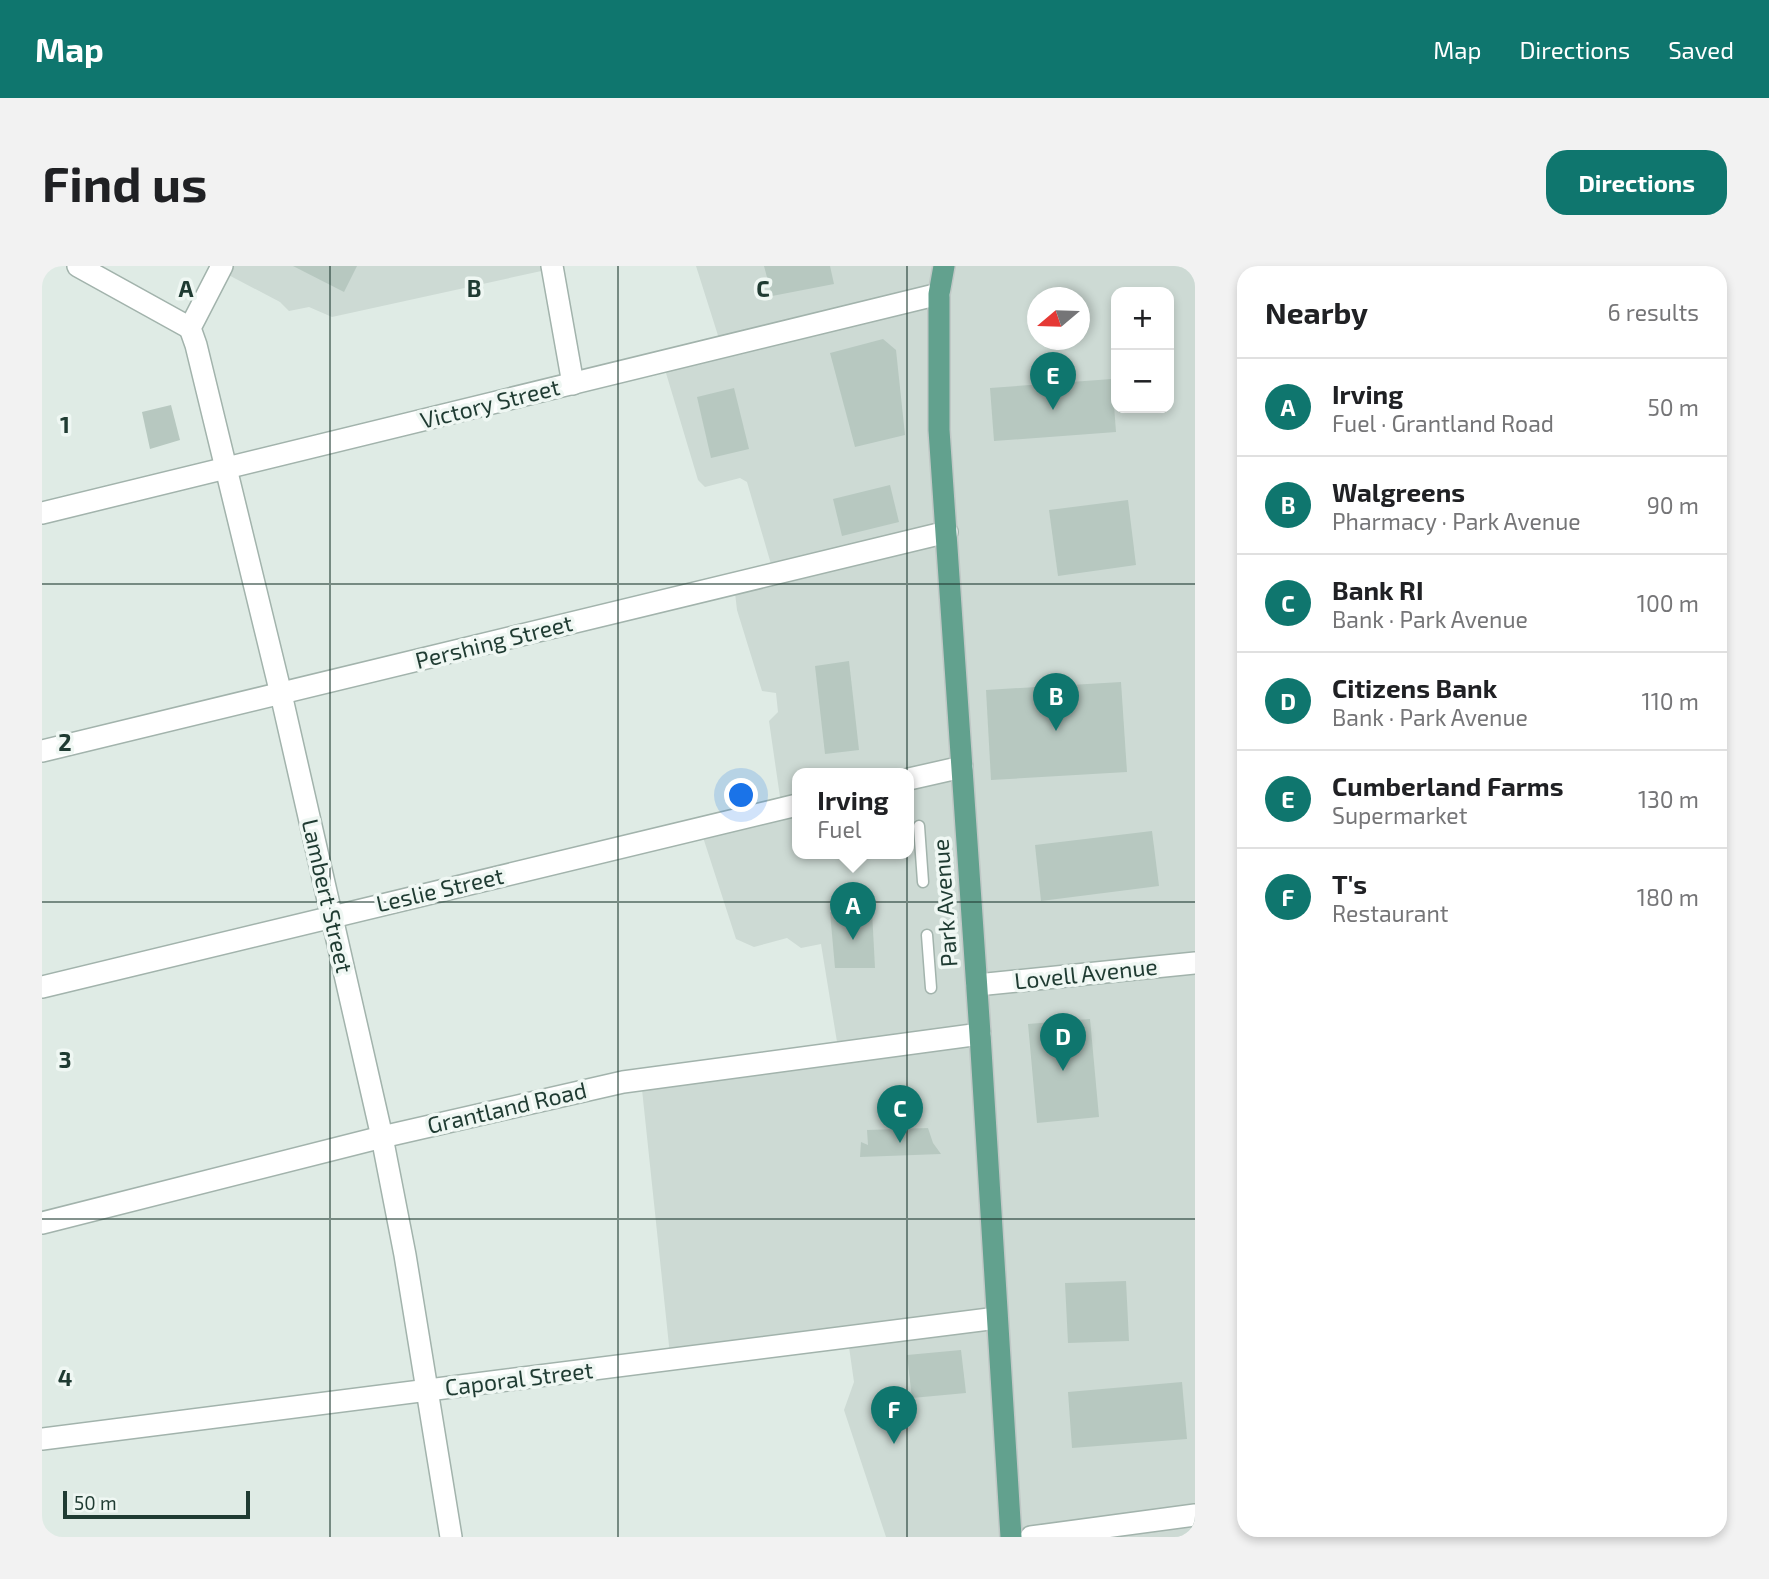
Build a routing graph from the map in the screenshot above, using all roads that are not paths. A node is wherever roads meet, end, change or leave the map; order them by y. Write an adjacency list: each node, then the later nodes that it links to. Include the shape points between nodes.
1 (78, 266): 6 (street)
2 (222, 266): 6 (street)
3 (552, 266): 7 (street)
4 (944, 266): 5 (main road, Park Avenue)
5 (939, 294): 7 (street, Victory Street); 10 (main road, Park Avenue, via 939,430)
6 (190, 328): 8 (street, Lambert Street)
7 (573, 384): 8 (street, Victory Street)
8 (227, 468): 9 (street, Victory Street); 11 (street, Lambert Street)
9 (42, 513)
10 (947, 532): 11 (street, Pershing Street); 13 (main road, Park Avenue)
11 (281, 694): 12 (street, Pershing Street); 18 (street, Lambert Street)
12 (42, 751)
13 (962, 766): 14 (street); 21 (main road, Park Avenue)
14 (914, 778)
15 (792, 806): 18 (street, Leslie Street)
16 (919, 826): 17 (lane)
17 (923, 882)
18 (331, 916): 22 (street, Leslie Street); 25 (street, Lambert Street)
19 (927, 935): 23 (lane)
20 (1195, 963): 21 (street, Lovell Avenue)
21 (976, 985): 24 (main road, Park Avenue)
22 (42, 987)
23 (931, 988)
24 (980, 1034): 25 (street, Grantland Road, via 623,1082); 27 (main road, Park Avenue)
25 (382, 1137): 26 (street, Grantland Road); 28 (street, Lambert Street)
26 (42, 1223)
27 (997, 1318): 28 (street, Caporal Street); 32 (main road, Park Avenue)
28 (427, 1390): 29 (street, Caporal Street); 31 (street, Lambert Street)
29 (42, 1440)
30 (1195, 1516): 33 (street)
31 (451, 1537)
32 (1011, 1537)
33 (1031, 1537)

